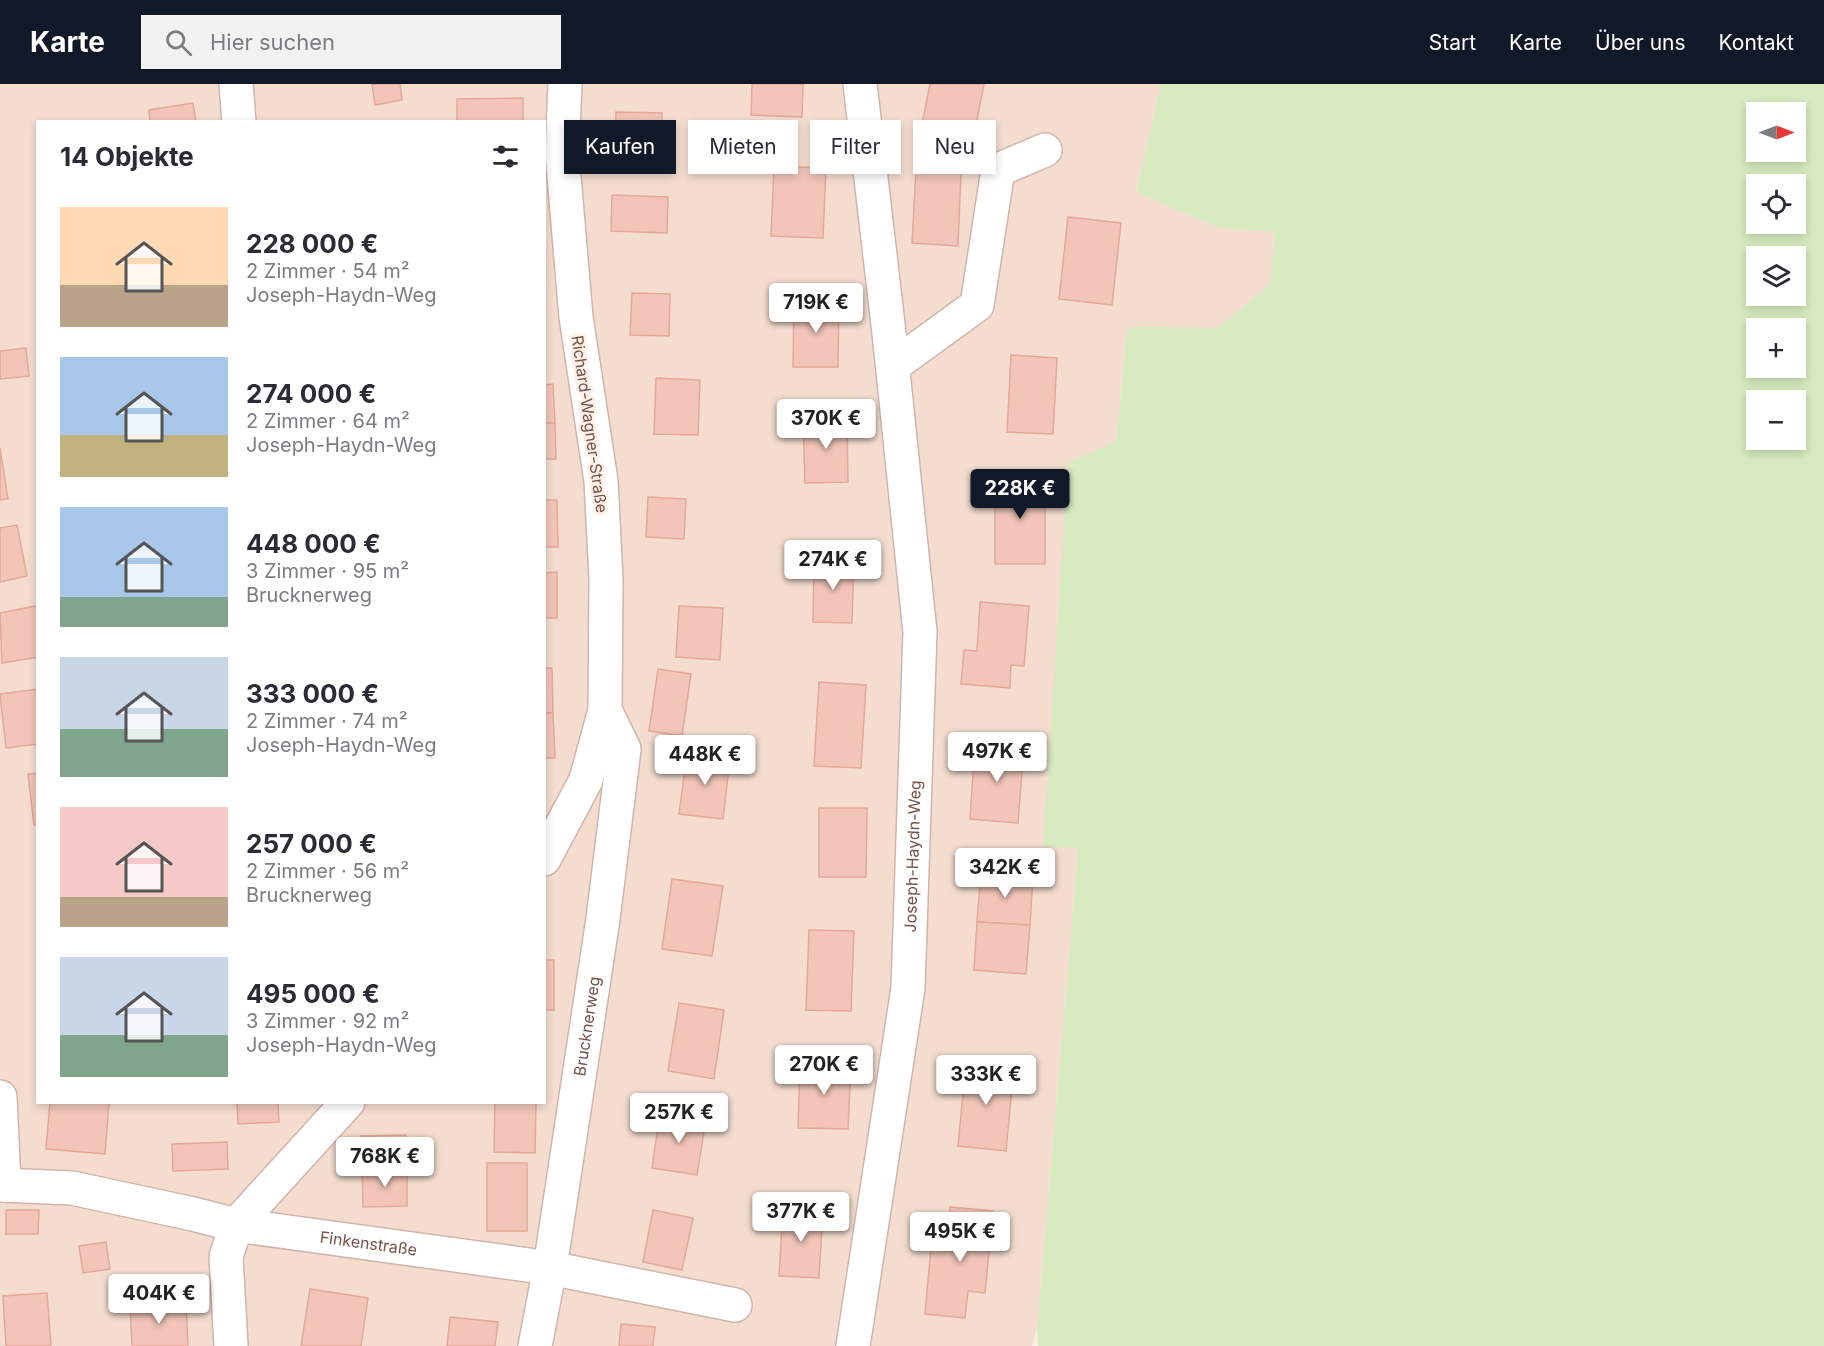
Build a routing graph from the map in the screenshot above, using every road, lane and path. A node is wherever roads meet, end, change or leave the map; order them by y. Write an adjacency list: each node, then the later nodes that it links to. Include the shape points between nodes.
1 (236, 84): 4 (street)
2 (565, 84): 7 (street, Richard-Wagner-Straße, via 562,153 575,305 601,481 606,579)
3 (860, 84): 6 (street, Joseph-Haydn-Weg)
4 (239, 120)
5 (1045, 150): 6 (street, via 998,170 977,305)
6 (893, 366): 18 (street, Joseph-Haydn-Weg, via 920,632 908,988)
7 (605, 710): 8 (street, Richard-Wagner-Straße, via 586,780); 14 (street, Brucknerweg, via 624,749 603,919)
8 (546, 855)
9 (0, 1097): 12 (street)
10 (345, 1104): 11 (street)
11 (322, 1117): 13 (street)
12 (2, 1185): 13 (street, Finkenstraße, via 72,1188)
13 (236, 1225): 14 (street, Finkenstraße); 16 (street, via 226,1257)
14 (550, 1268): 15 (street, Finkenstraße); 17 (street, Brucknerweg)
15 (735, 1305)
16 (231, 1346)
17 (535, 1346)
18 (853, 1346)

